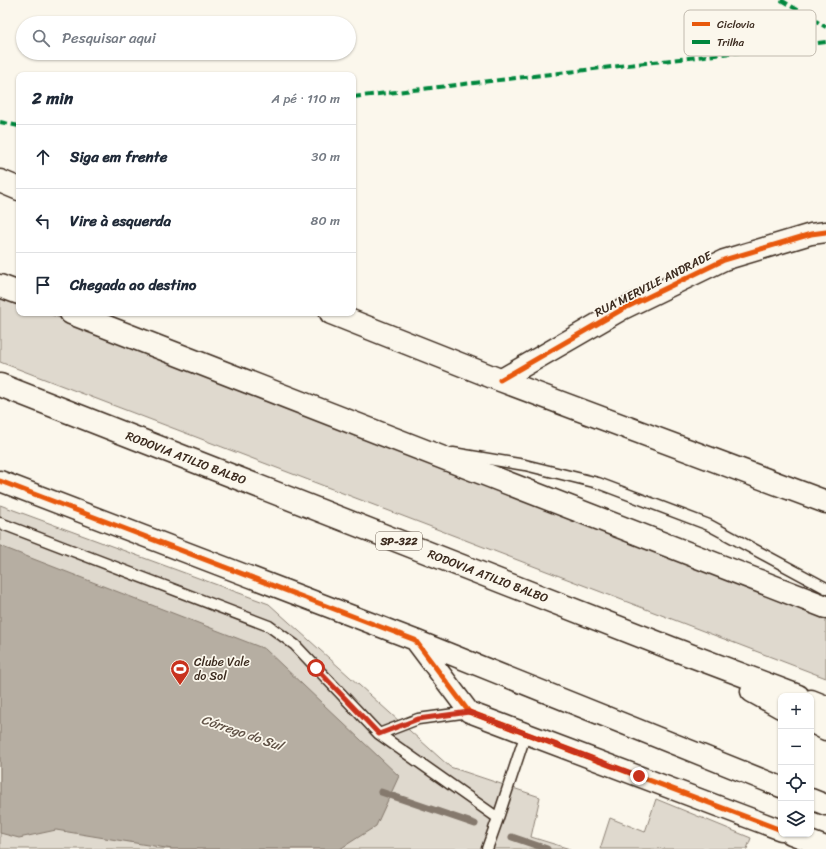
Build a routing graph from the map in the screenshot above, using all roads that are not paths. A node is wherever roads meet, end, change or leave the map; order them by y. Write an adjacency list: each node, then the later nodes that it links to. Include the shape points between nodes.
1 (0, 181): 2 (main road)
2 (16, 188)
3 (826, 232): 8 (street, RUA MERVILE ANDRADE, via 811,234 724,260 621,310)
4 (0, 286): 5 (main road)
5 (16, 292)
6 (79, 316): 10 (main road)
7 (339, 316): 8 (main road)
8 (500, 380): 12 (main road)
9 (0, 385): 17 (main road, RODOVIA ATILIO BALBO / SP-322)
10 (411, 445): 14 (lane, via 525,465 598,483 709,526); 15 (main road)
11 (0, 481): 16 (street)
12 (826, 502)
13 (0, 523): 26 (lane, via 269,626 295,645)
14 (826, 588)
15 (826, 608)
16 (415, 640): 22 (street); 27 (street)
17 (671, 648): 18 (main road, RODOVIA ATILIO BALBO / SP-322); 20 (main road)
18 (790, 693)
19 (814, 702): 21 (main road)
20 (778, 704)
21 (826, 706)
22 (469, 712): 25 (street); 26 (lane, via 418,719)
23 (814, 722): 24 (main road)
24 (826, 728)
25 (526, 732): 30 (lane); 31 (street)
26 (379, 734): 30 (lane)
27 (778, 786)
28 (814, 800): 29 (street)
29 (826, 805)
30 (498, 818): 34 (lane)
31 (778, 829)
32 (799, 837): 33 (street)
33 (826, 847)
34 (486, 849)

